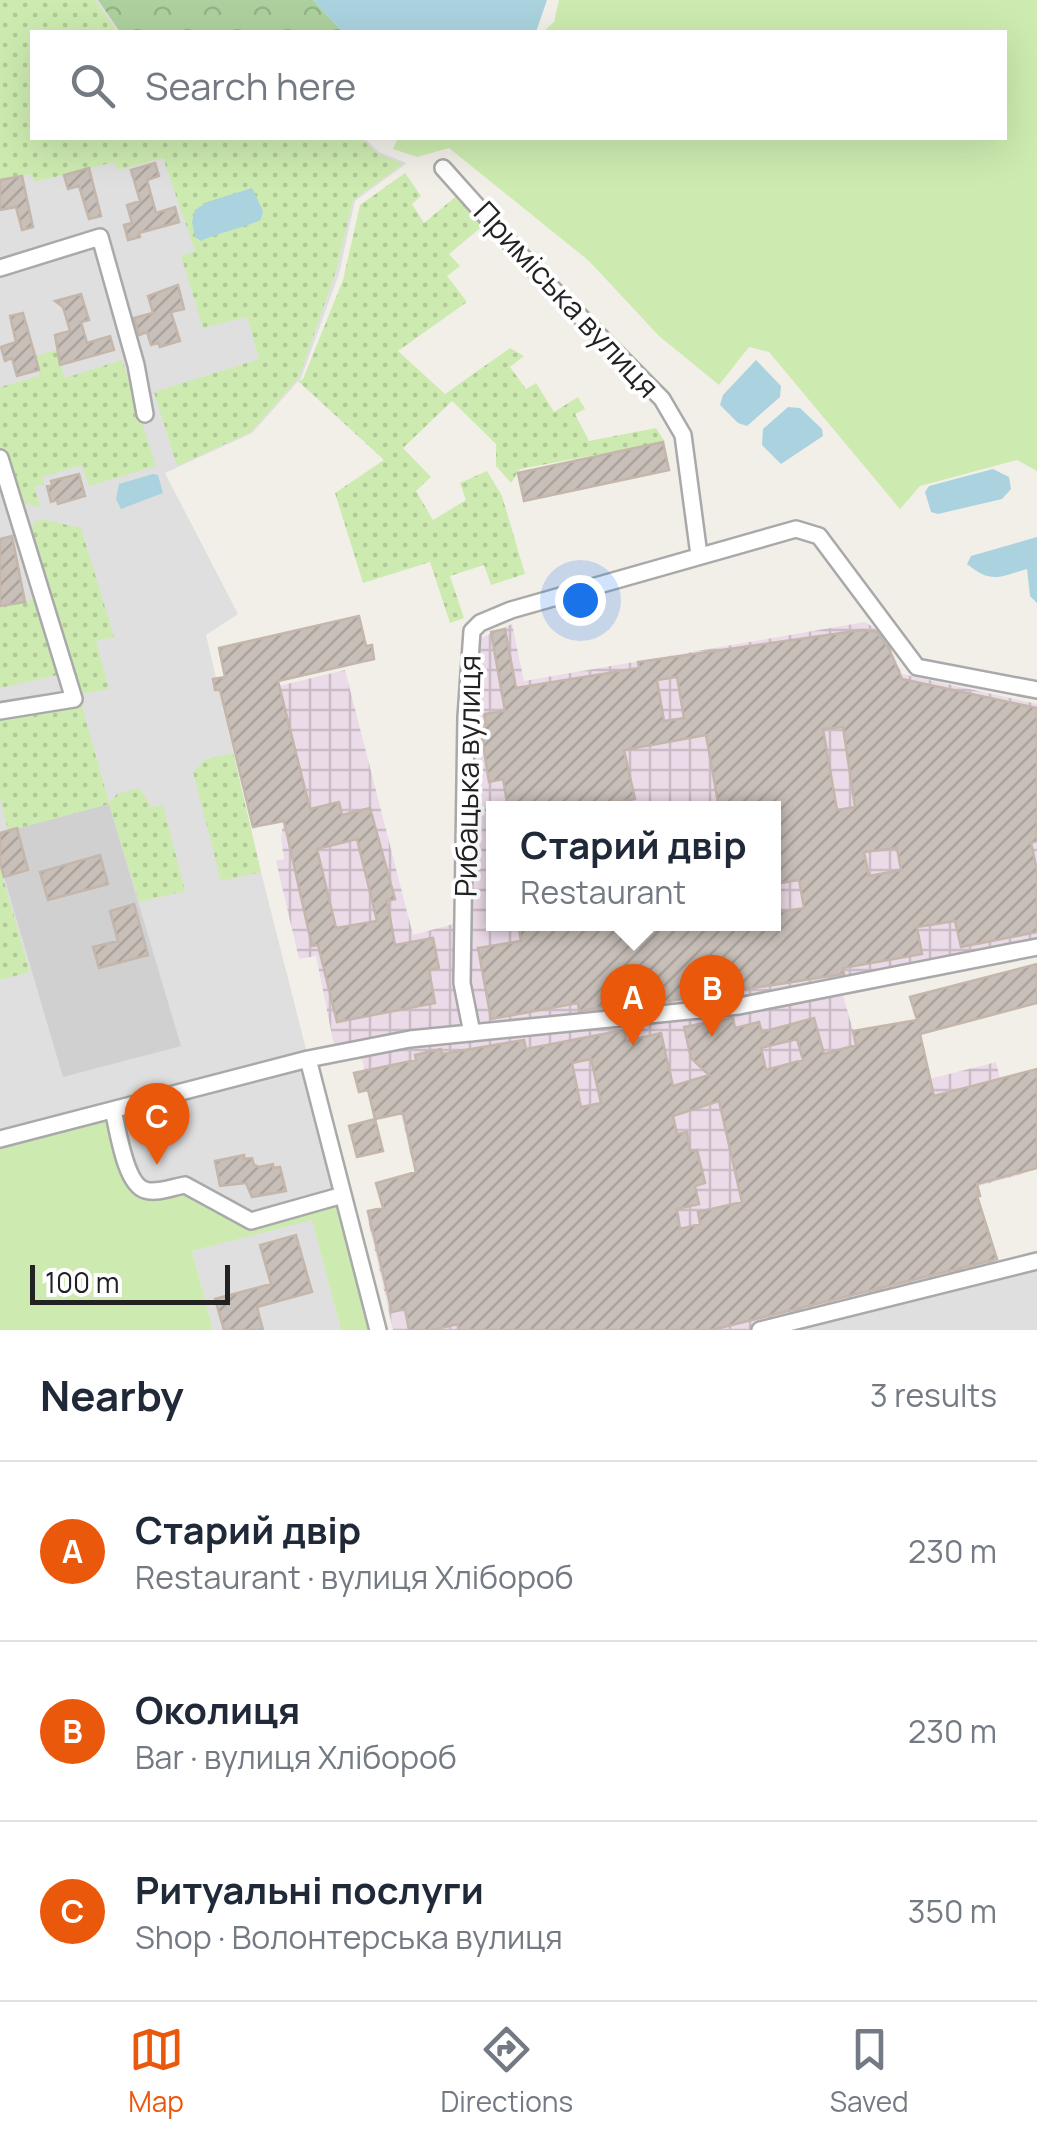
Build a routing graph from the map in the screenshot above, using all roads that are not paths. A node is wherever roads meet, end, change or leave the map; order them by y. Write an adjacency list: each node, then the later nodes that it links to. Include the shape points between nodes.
1 (443, 168): 5 (street, Приміська вулиця, via 662,399 683,436)
2 (0, 268): 3 (street, via 100,237)
3 (145, 414)
4 (0, 458): 7 (street, via 74,698)
5 (699, 555): 6 (street, Рибацька вулиця, via 796,529 819,536 917,667); 9 (street, Рибацька вулиця, via 510,610 472,631 462,983)
6 (1037, 690)
7 (0, 711)
8 (1037, 947): 9 (street, via 739,1006)
9 (472, 1032): 10 (street)
10 (308, 1059): 11 (street); 13 (street)
11 (113, 1110): 12 (street); 13 (street, via 129,1172 149,1192 185,1184 251,1222)
12 (0, 1139)
13 (344, 1196): 15 (street)
14 (1037, 1262): 16 (street)
15 (378, 1330)
16 (760, 1330)

